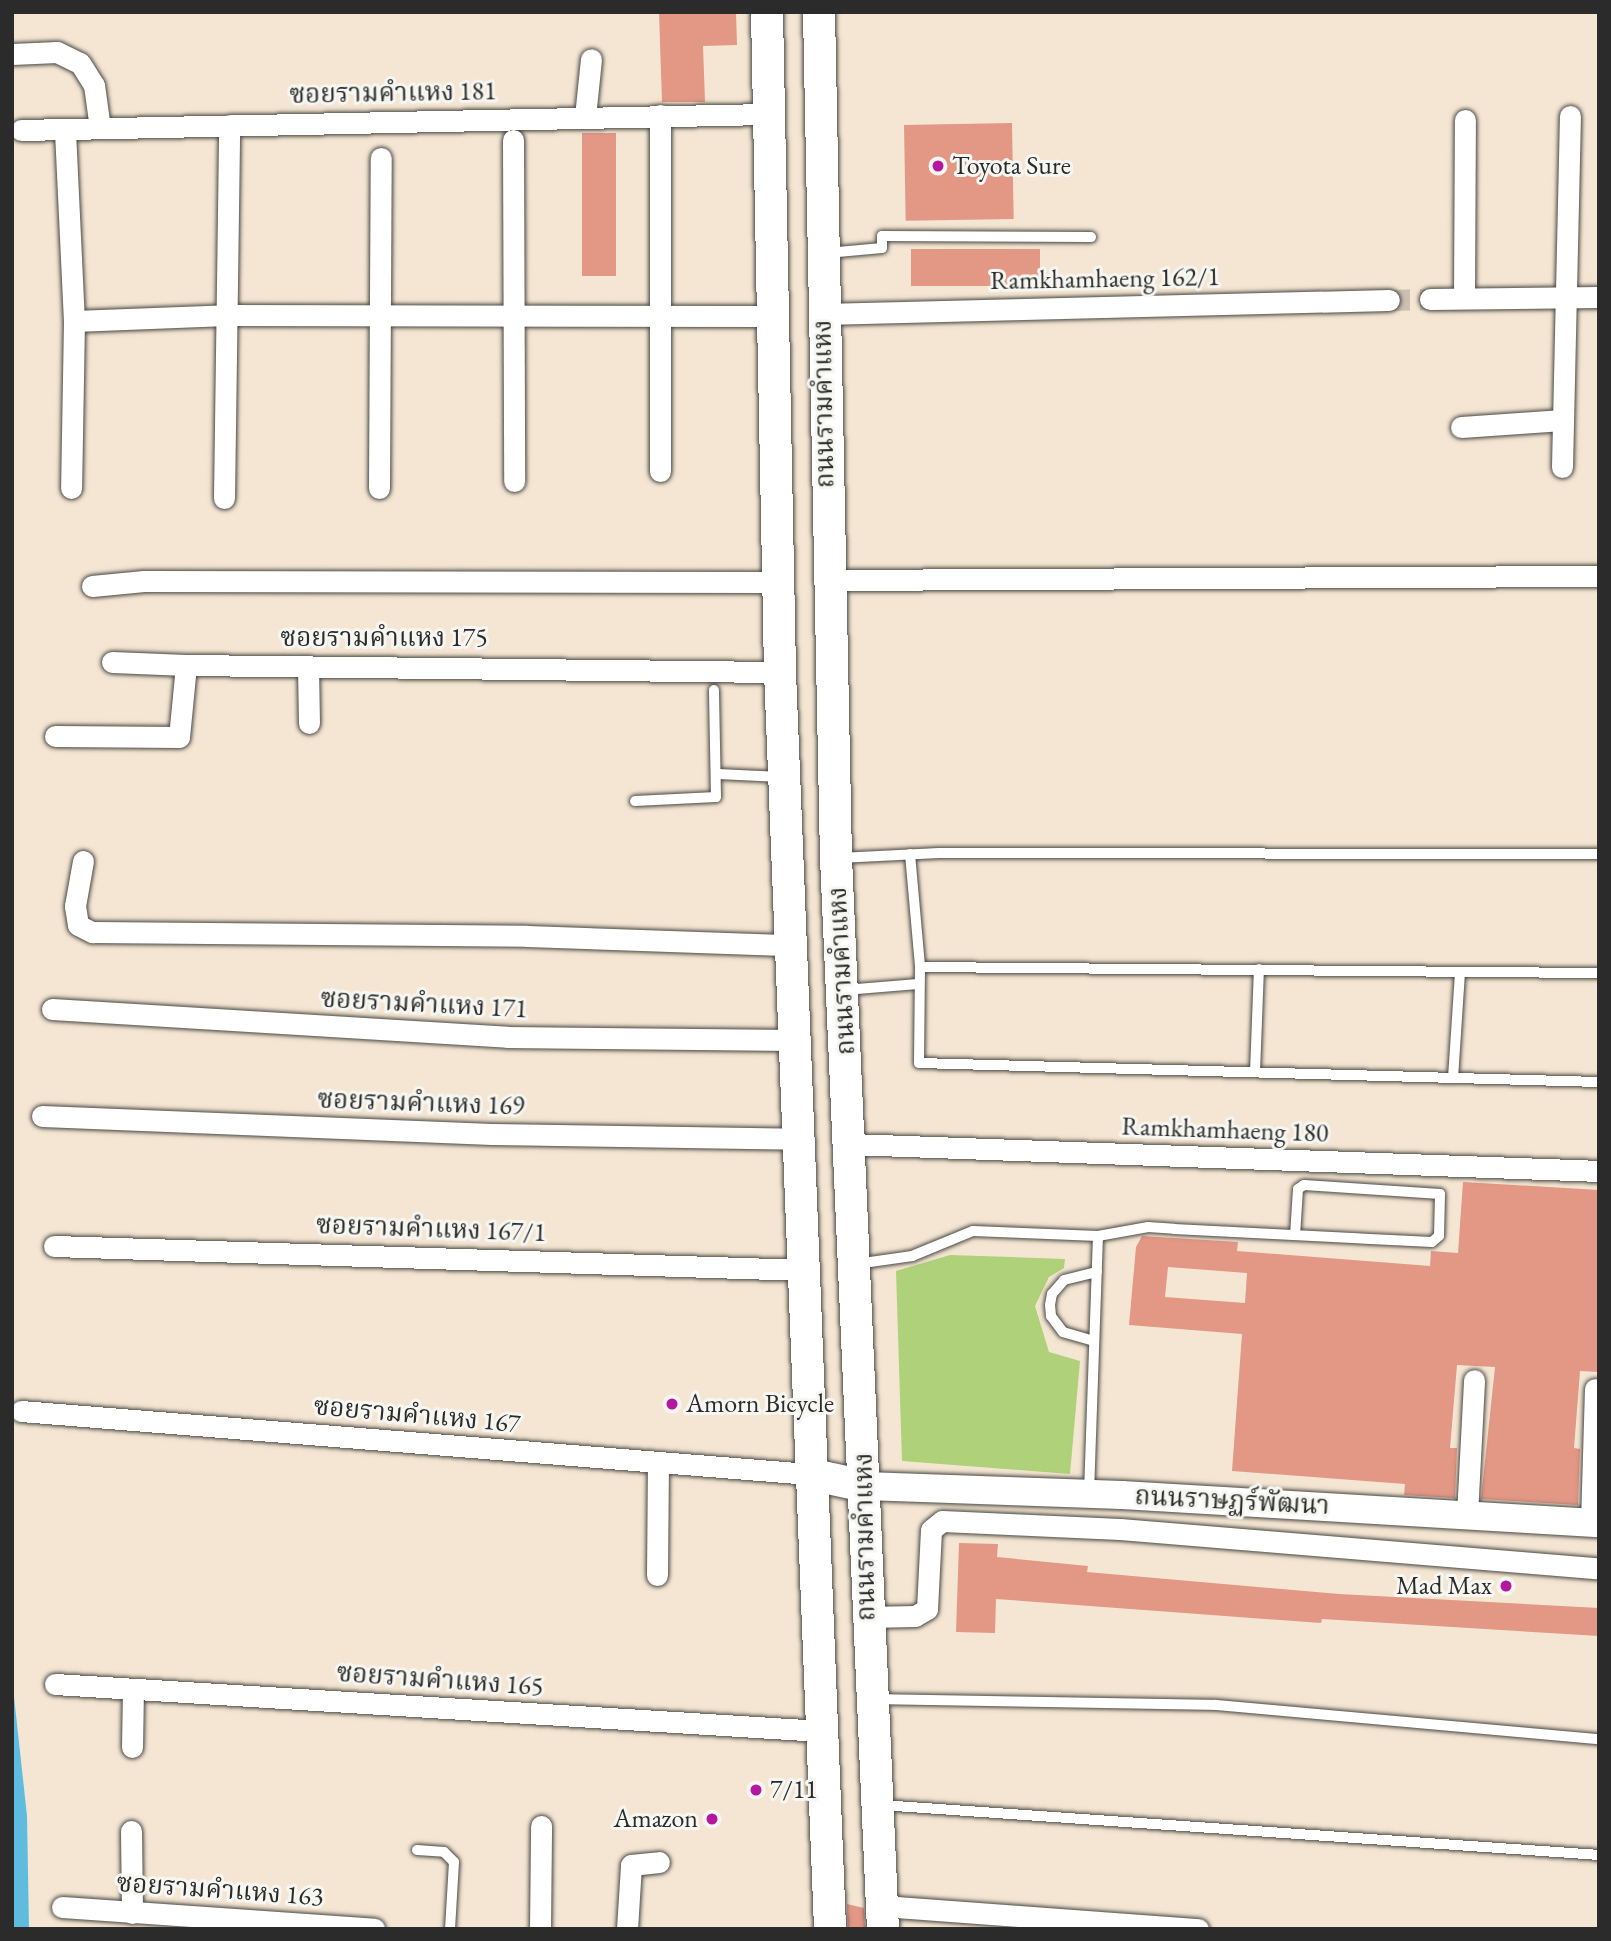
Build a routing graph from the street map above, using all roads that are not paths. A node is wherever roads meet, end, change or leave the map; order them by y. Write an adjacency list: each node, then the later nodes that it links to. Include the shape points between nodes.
1 (767, 12): 5 (main road, ถนนรามคำแหง)
2 (819, 12): 17 (main road, ถนนรามคำแหง)
3 (12, 54): 11 (street, via 57,52 80,63 94,85)
4 (591, 59): 8 (street)
5 (767, 114): 6 (street, ซอยรามคำแหง 181); 23 (main road, ถนนรามคำแหง)
6 (660, 115): 8 (street, ซอยรามคำแหง 181); 25 (street)
7 (1570, 116): 18 (street)
8 (585, 117): 10 (street, ซอยรามคำแหง 181)
9 (1465, 120): 20 (street)
10 (229, 125): 11 (street, ซอยรามคำแหง 181); 26 (street)
11 (100, 128): 13 (street, ซอยรามคำแหง 181)
12 (21, 130): 13 (street, ซอยรามคำแหง 181)
13 (65, 131): 29 (street)
14 (513, 140): 28 (street)
15 (381, 158): 27 (street)
16 (1091, 237): 17 (lane, via 882,236 882,248)
17 (822, 254): 24 (main road, ถนนรามคำแหง)
18 (1567, 296): 19 (street); 20 (street); 32 (street)
19 (1599, 297)
20 (1464, 298): 21 (street)
21 (1430, 299)
22 (1389, 300): 24 (street, Ramkhamhaeng 162/1)
23 (772, 303): 24 (main road); 25 (street); 31 (main road, ถนนรามคำแหง)
24 (823, 303): 30 (main road, ถนนรามคำแหง)
25 (658, 314): 28 (street); 35 (street)
26 (228, 315): 27 (street); 29 (street); 39 (street)
27 (382, 316): 28 (street); 38 (street)
28 (512, 316): 36 (street)
29 (74, 321): 37 (street)
30 (824, 358): 31 (main road, via 806,347 791,349); 41 (main road, ถนนรามคำแหง)
31 (773, 365): 42 (main road, ถนนรามคำแหง)
32 (1563, 420): 33 (street); 34 (street)
33 (1461, 426)
34 (1562, 467)
35 (660, 471)
36 (513, 481)
37 (71, 488)
38 (379, 488)
39 (224, 498)
40 (1599, 576): 41 (street)
41 (828, 580): 56 (main road, ถนนรามคำแหง)
42 (777, 582): 43 (street, via 145,581); 47 (main road, ถนนรามคำแหง)
43 (92, 586)
44 (112, 662): 45 (street, ซอยรามคำแหง 175)
45 (186, 665): 46 (street, ซอยรามคำแหง 175); 50 (street, via 179,737)
46 (308, 666): 47 (street, ซอยรามคำแหง 175); 49 (street)
47 (780, 672): 52 (main road, ถนนรามคำแหง)
48 (714, 690): 51 (lane)
49 (309, 723)
50 (55, 736)
51 (718, 774): 52 (lane); 53 (lane, via 719,788 708,801)
52 (784, 777): 58 (main road, ถนนรามคำแหง)
53 (635, 801)
54 (910, 854): 55 (lane); 56 (lane); 59 (lane)
55 (1599, 854)
56 (836, 858): 64 (main road, ถนนรามคำแหง)
57 (83, 861): 58 (street, via 75,906 78,925 92,932 527,936)
58 (791, 945): 66 (main road, ถนนรามคำแหง)
59 (920, 967): 60 (lane); 63 (lane)
60 (1259, 969): 61 (lane); 67 (lane)
61 (1460, 972): 62 (lane); 68 (lane)
62 (1599, 974)
63 (918, 984): 64 (lane); 67 (lane, via 919,1063)
64 (845, 990): 72 (main road, ถนนรามคำแหง)
65 (52, 1009): 66 (street, ซอยรามคำแหง 171, via 507,1037)
66 (793, 1040): 71 (main road, ถนนรามคำแหง)
67 (1255, 1072): 68 (lane)
68 (1453, 1078): 69 (lane)
69 (1599, 1082)
70 (42, 1116): 71 (street, ซอยรามคำแหง 169, via 492,1134)
71 (797, 1139): 78 (main road, ถนนรามคำแหง)
72 (850, 1144): 73 (street, Ramkhamhaeng 180); 77 (main road, ถนนรามคำแหง)
73 (1599, 1171)
74 (1295, 1235): 74 (lane, via 1432,1242 1439,1236 1440,1194 1304,1185 1298,1189); 75 (lane, via 1148,1227)
75 (1098, 1236): 77 (lane, via 973,1231 912,1256); 79 (lane)
76 (54, 1246): 78 (street, ซอยรามคำแหง 167/1)
77 (853, 1264): 86 (main road, ถนนรามคำแหง)
78 (805, 1270): 85 (main road, ถนนรามคำแหง)
79 (1097, 1272): 80 (lane); 80 (lane, via 1064,1280 1052,1294 1050,1305 1051,1316 1063,1332)
80 (1094, 1341): 87 (lane)
81 (1474, 1380): 89 (street)
82 (1595, 1389): 90 (street)
83 (21, 1411): 84 (street, ซอยรามคำแหง 167)
84 (658, 1462): 85 (street, ซอยรามคำแหง 167); 93 (street)
85 (809, 1474): 86 (main road); 98 (main road, ถนนรามคำแหง)
86 (865, 1486): 87 (street, ถนนราษฏร์พัฒนา); 94 (main road, ถนนรามคำแหง)
87 (1089, 1493): 88 (street, ถนนราษฏร์พัฒนา)
88 (1122, 1495): 89 (street, ถนนราษฏร์พัฒนา); 91 (street)
89 (1466, 1515): 90 (street, ถนนราษฏร์พัฒนา)
90 (1595, 1523)
91 (1120, 1530): 92 (street); 94 (street, via 942,1521 931,1530 927,1609 915,1616)
92 (1599, 1568)
93 (657, 1575)
94 (867, 1617): 97 (main road, ถนนรามคำแหง)
95 (55, 1684): 96 (street, ซอยรามคำแหง 165)
96 (132, 1689): 98 (street, ซอยรามคำแหง 165); 100 (street)
97 (870, 1699): 99 (lane, via 1216,1705); 101 (main road, ถนนรามคำแหง)
98 (822, 1731): 114 (main road, ถนนรามคำแหง)
99 (1599, 1739)
100 (132, 1747)
101 (875, 1804): 105 (lane); 109 (main road, ถนนรามคำแหง)
102 (541, 1826): 112 (street)
103 (131, 1830): 108 (street)
104 (417, 1850): 111 (lane, via 444,1852 454,1862)
105 (1599, 1854)
106 (659, 1862): 113 (street, via 631,1865)
107 (62, 1907): 108 (street, ซอยรามคำแหง 163)
108 (132, 1913): 110 (street, ซอยรามคำแหง 163)
109 (883, 1917): 115 (street)
110 (374, 1929)
111 (450, 1929)
112 (540, 1929)
113 (626, 1929)
114 (830, 1929)
115 (1198, 1929)

